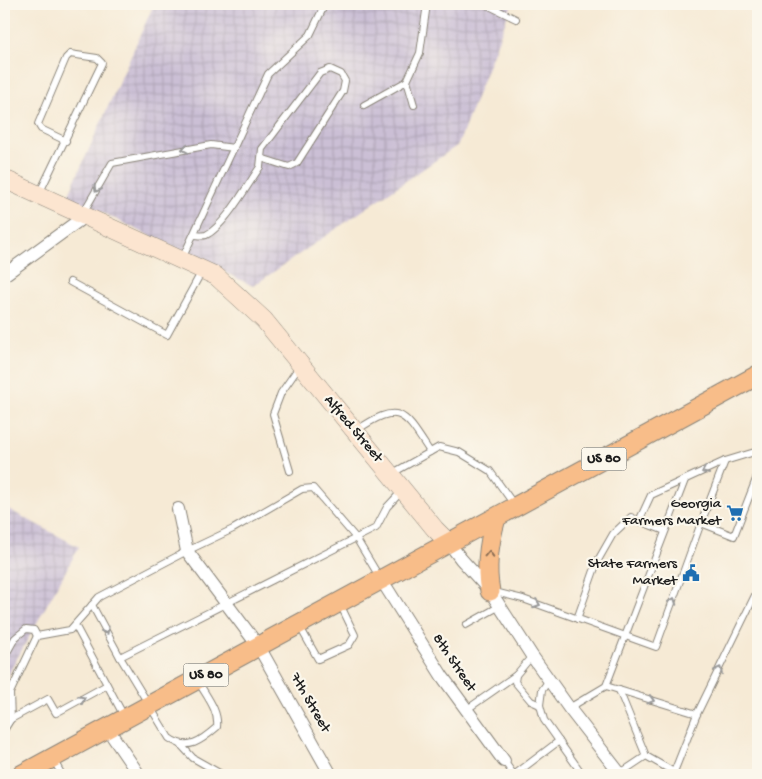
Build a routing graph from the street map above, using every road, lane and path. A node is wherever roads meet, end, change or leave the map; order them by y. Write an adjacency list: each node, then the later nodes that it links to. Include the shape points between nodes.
1 (325, 4): 9 (lane, via 310,35 268,74)
2 (427, 4): 5 (lane, via 420,53)
3 (485, 4): 4 (lane)
4 (516, 19)
5 (407, 81): 6 (lane); 7 (lane)
6 (364, 104)
7 (414, 105)
8 (66, 140): 8 (lane, via 102,64 97,58 70,54 66,58 38,124 41,129); 12 (lane)
9 (234, 148): 13 (lane, one-way to 13, via 211,145 112,163); 14 (lane)
10 (261, 158): 10 (lane, via 262,149 320,73 330,68 341,74 343,91 297,162 289,167); 14 (lane, via 260,167 214,230 204,236)
11 (4, 179): 12 (main road, Alfred Street)
12 (39, 195): 13 (main road, Alfred Street)
13 (84, 215): 15 (main road, Alfred Street); 17 (street)
14 (194, 235): 15 (lane)
15 (182, 260): 16 (main road, Alfred Street)
16 (202, 270): 18 (lane, via 167,335); 19 (main road, Alfred Street, via 216,276 264,320)
17 (4, 275)
18 (70, 282)
19 (301, 365): 21 (main road, Alfred Street); 25 (lane, via 281,394 273,414)
20 (758, 375): 30 (main road, US 80)
21 (354, 431): 23 (lane, via 389,413 402,415); 26 (main road, Alfred Street)
22 (758, 451): 24 (lane)
23 (430, 452): 26 (lane); 30 (lane, via 438,447 459,452 490,471)
24 (725, 461): 28 (lane, one-way to 28); 34 (lane)
25 (290, 471)
26 (390, 474): 29 (main road, Alfred Street)
27 (758, 474): 34 (lane, via 734,536)
28 (685, 480): 33 (lane, via 651,495); 35 (lane)
29 (403, 490): 36 (lane, via 387,508 376,528); 37 (main road, Alfred Street)
30 (516, 507): 32 (main road, US 80)
31 (178, 509): 38 (street)
32 (496, 518): 37 (main road, US 80); 41 (main road, one-way to 32, via 488,581 489,542)
33 (639, 521): 35 (lane); 45 (lane, via 631,517 613,534 597,562)
34 (701, 523): 50 (lane, one-way to 34, via 656,647)
35 (665, 531): 50 (lane)
36 (356, 538): 38 (lane, via 312,488 302,489); 39 (lane); 43 (lane)
37 (449, 543): 39 (main road, US 80); 41 (street, Alfred Street)
38 (187, 551): 43 (street, 7th Street); 44 (lane, via 99,597)
39 (381, 580): 42 (main road, US 80); 64 (street, 8th Street, via 415,627 442,676)
40 (758, 588): 65 (lane, one-way to 40)
41 (495, 599): 45 (lane, one-way to 45, via 523,599); 48 (lane); 52 (street, Alfred Street)
42 (340, 602): 47 (main road, US 80); 47 (lane, via 355,635 349,645 318,659)
43 (227, 603): 51 (street, 7th Street); 53 (lane)
44 (92, 605): 46 (lane); 53 (lane, one-way to 53)
45 (577, 618): 50 (lane)
46 (74, 625): 49 (lane, via 70,630); 58 (lane)
47 (298, 625): 51 (main road, US 80)
48 (466, 625)
49 (37, 636): 54 (lane, via 34,630 26,629 15,638); 66 (lane, via 10,694)
50 (624, 636): 59 (lane)
51 (259, 647): 56 (main road, US 80); 82 (street, 7th Street)
52 (532, 656): 55 (lane); 57 (street, Alfred Street)
53 (120, 657): 62 (lane)
54 (4, 658)
55 (516, 675): 61 (lane, via 515,682 521,690); 64 (lane)
56 (198, 680): 62 (main road, US 80); 71 (lane, via 216,710 217,727 203,739)
57 (549, 680): 61 (lane, via 542,690); 63 (street, Alfred Street)
58 (108, 685): 66 (lane, one-way to 58, via 48,699 56,713); 67 (lane)
59 (606, 686): 60 (lane); 63 (lane)
60 (619, 690): 65 (lane, one-way to 65); 72 (lane)
61 (540, 705): 70 (lane, via 544,720)
62 (150, 706): 67 (main road, US 80); 71 (lane, via 170,738)
63 (569, 708): 76 (street, Alfred Street)
64 (466, 710): 74 (street, 8th Street)
65 (697, 714): 72 (lane, via 674,772)
66 (11, 719): 69 (lane)
67 (126, 719): 68 (main road, US 80)
68 (107, 728): 73 (main road, US 80); 80 (street)
69 (4, 730)
70 (559, 741): 74 (lane, via 514,775); 83 (lane)
71 (181, 745): 81 (lane, via 192,758)
72 (646, 756): 76 (lane)
73 (52, 758): 78 (main road, US 80); 79 (lane)
74 (504, 761)
75 (4, 770): 77 (lane)
76 (620, 774)
77 (6, 775)
78 (21, 775)
79 (62, 775)
80 (139, 775)
81 (223, 775)
82 (331, 775)
83 (583, 775)

